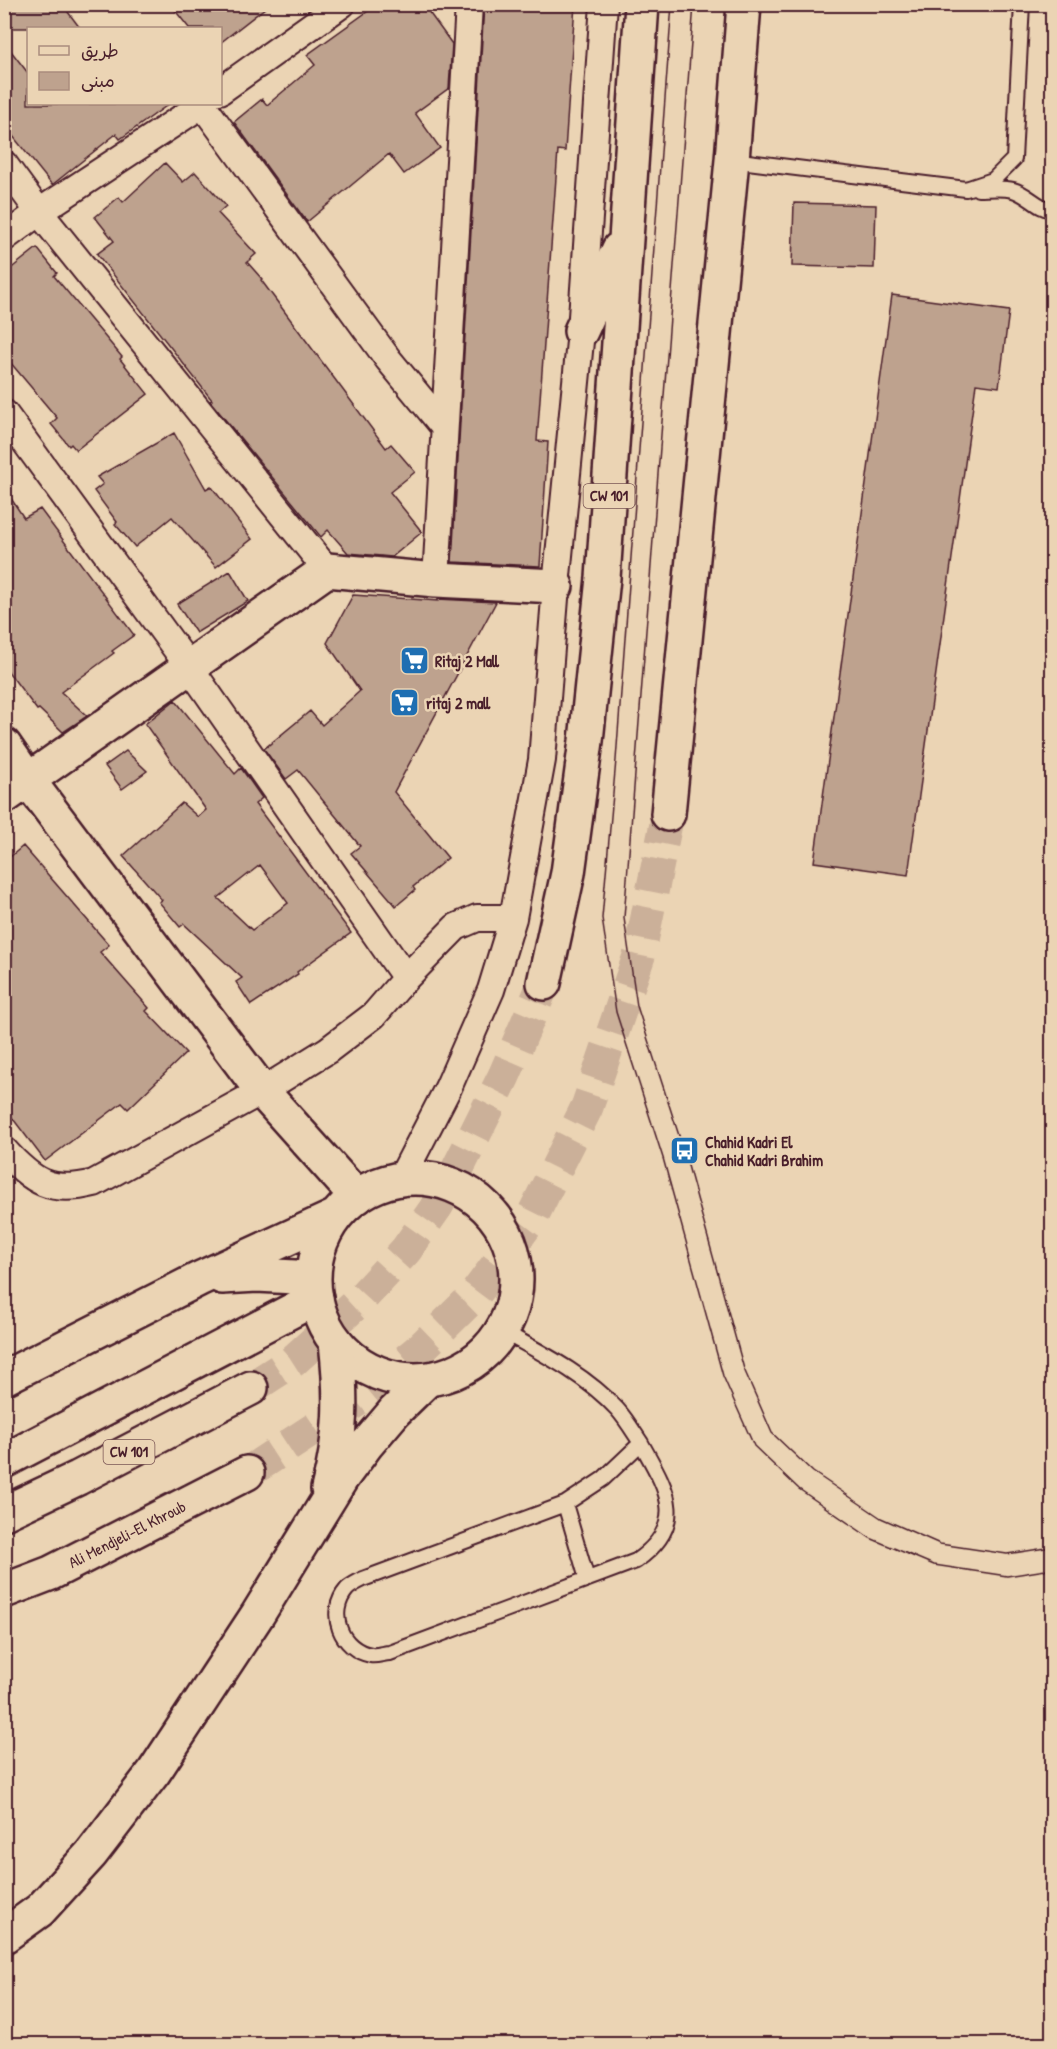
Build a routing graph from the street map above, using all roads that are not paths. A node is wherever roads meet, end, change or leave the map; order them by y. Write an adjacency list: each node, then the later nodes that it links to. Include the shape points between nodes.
1 (342, 4): 7 (street)
2 (469, 4): 19 (street)
3 (604, 4): 17 (street)
4 (642, 4): 15 (main road, CW 101)
5 (744, 4): 10 (main road)
6 (1022, 4): 12 (lane, via 1014,159 993,180)
7 (222, 90)
8 (201, 105): 14 (street)
9 (204, 105): 19 (street, via 387,359)
10 (732, 160): 12 (lane); 26 (main road)
11 (4, 164): 14 (street)
12 (966, 189): 13 (lane, via 1012,190 1044,209)
13 (1053, 210)
14 (39, 212): 16 (street); 20 (street)
15 (627, 231): 17 (main road); 29 (main road, CW 101, via 603,578 586,741 568,873)
16 (4, 238)
17 (581, 331): 22 (street)
18 (4, 413): 23 (street)
19 (444, 427): 21 (street)
20 (327, 570): 21 (main road); 23 (main road)
21 (436, 580): 22 (main road)
22 (556, 586): 27 (street, via 542,760)
23 (190, 668): 25 (main road); 28 (street)
24 (4, 745): 25 (main road)
25 (16, 789): 30 (main road)
26 (668, 813)
27 (513, 918): 28 (street, via 477,918 456,927); 32 (street, via 491,990 448,1088)
28 (406, 978): 30 (street, via 374,1015 328,1050)
29 (544, 983)
30 (262, 1091): 31 (street, via 94,1183 76,1188 40,1182 24,1172); 33 (main road)
31 (4, 1150)
32 (401, 1179): 33 (main road, via 378,1185); 36 (main road, via 434,1179 464,1190 496,1219 508,1238 516,1269 514,1301)
33 (347, 1207): 34 (main road); 35 (main road, via 325,1235 317,1256)
34 (200, 1280): 35 (main road, via 257,1275); 38 (main road)
35 (315, 1288): 37 (main road, via 323,1322); 42 (main road)
36 (502, 1331): 39 (main road, via 482,1355 456,1372); 41 (lane, via 601,1393)
37 (336, 1342): 39 (main road, via 361,1365 392,1378); 46 (main road, via 340,1431)
38 (4, 1378)
39 (426, 1380): 46 (main road, via 367,1444)
40 (251, 1388): 45 (main road, CW 101)
41 (640, 1443): 44 (lane, via 603,1479); 47 (lane, via 665,1487 668,1504 664,1529 650,1551 636,1561)
42 (4, 1461)
43 (247, 1473): 48 (main road, Ali Mendjeli-El Khroub, via 51,1573)
44 (566, 1504): 47 (lane); 47 (lane, via 363,1579 347,1588 339,1604 337,1621 343,1638 356,1650 373,1655 390,1653)
45 (4, 1513)
46 (319, 1516): 49 (main road, via 154,1772 91,1854 40,1910)
47 (587, 1579)
48 (4, 1592)
49 (4, 1936)

